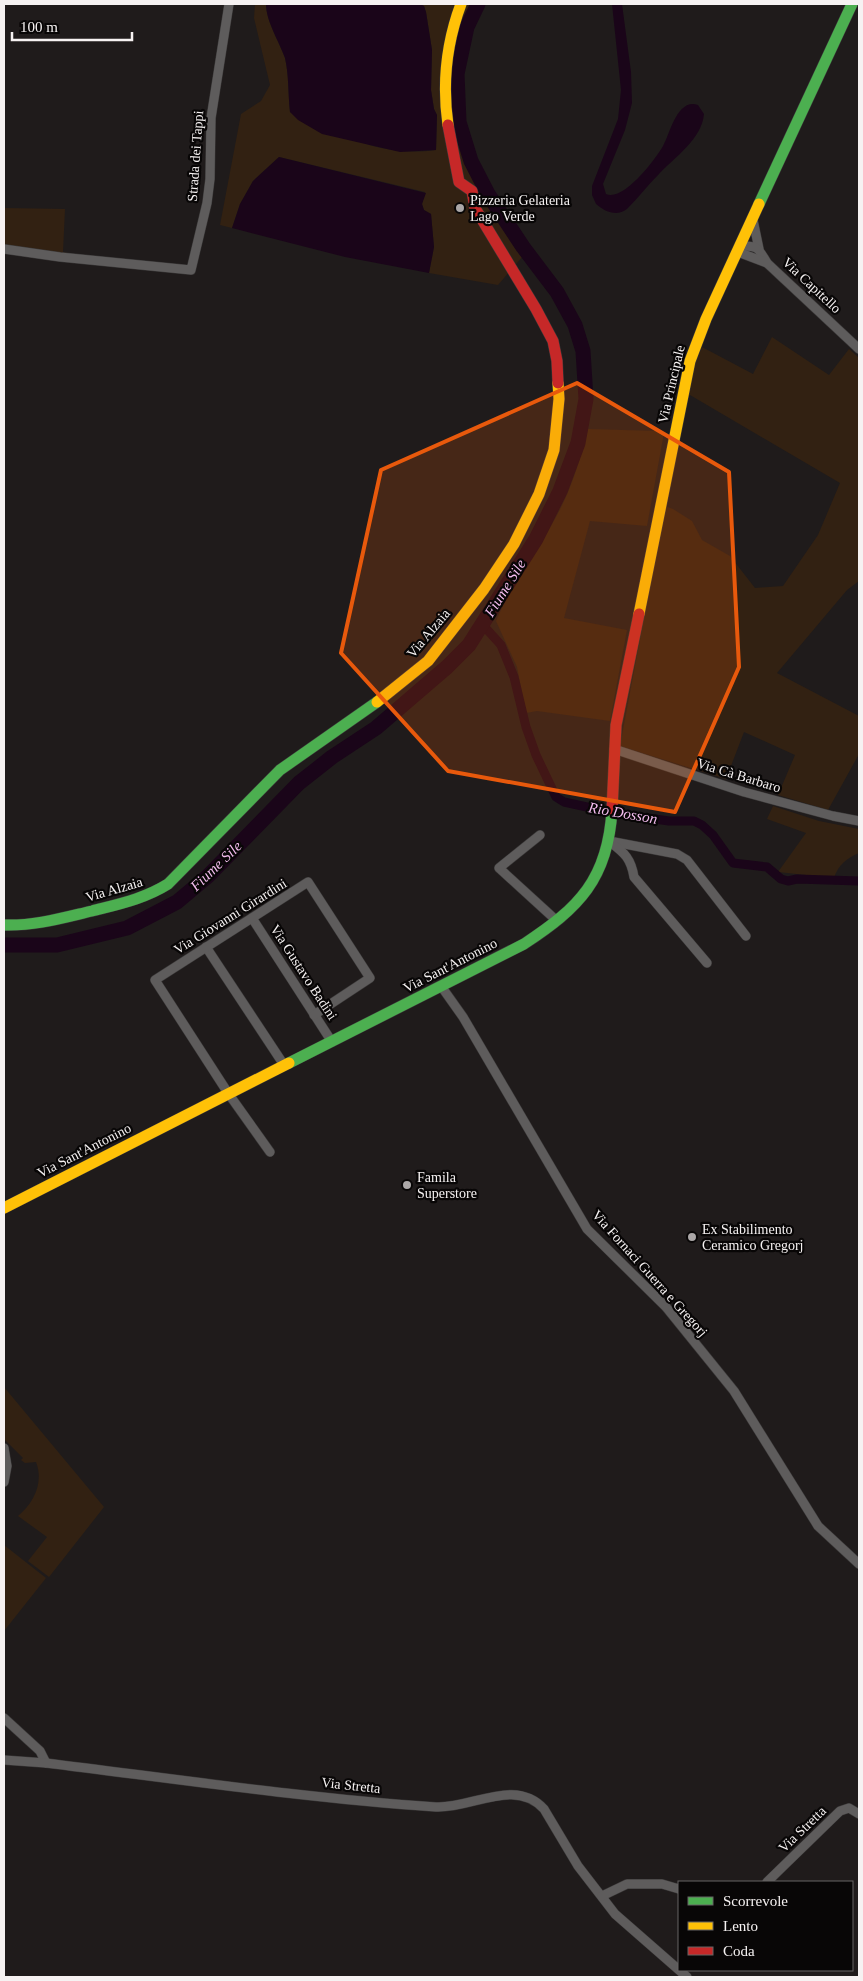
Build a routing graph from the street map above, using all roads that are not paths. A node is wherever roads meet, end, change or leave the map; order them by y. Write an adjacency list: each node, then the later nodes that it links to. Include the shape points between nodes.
1 (229, 4): 5 (street, Strada dei Tappi, via 211,118 207,203 191,270)
2 (461, 4): 17 (main road, Via Alzaia, via 444,67 448,125 459,182 472,191 474,208 553,341 559,374 558,415 551,462 539,494 514,544 428,661 394,690 280,770 168,884 129,903 48,922 17,926)
3 (852, 4): 4 (main road, Via Principale)
4 (753, 220): 6 (main road, Via Principale); 7 (street, Via Capitello)
5 (4, 249)
6 (739, 249): 7 (street, via 754,246); 8 (street, Via Capitello); 10 (main road, Via Principale, via 696,342 688,369 616,725)
7 (759, 249): 8 (street, Via Capitello)
8 (767, 263): 9 (street, Via Capitello)
9 (859, 349)
10 (614, 749): 11 (main road, Via Principale); 12 (street, Via Cà Barbaro, via 744,792)
11 (612, 799): 14 (main road, Via Sant'Antonino)
12 (859, 821)
13 (540, 835): 16 (street, via 499,868)
14 (609, 841): 16 (main road, Via Sant'Antonino, via 592,884); 18 (street, via 678,854 687,860); 20 (street, via 628,858 634,877)
15 (252, 918): 19 (street, Via Giovanni Girardini); 22 (street, Via Gustavo Badini); 22 (street, Via Giovanni Girardini, via 308,882 370,978)
16 (557, 922): 21 (main road, Via Sant'Antonino, via 524,944)
17 (4, 924)
18 (746, 936)
19 (206, 947): 24 (street); 25 (street, Via Giovanni Girardini, via 155,980)
20 (707, 964)
21 (441, 986): 23 (main road, Via Sant'Antonino); 30 (street, Via Fornaci Guerra e Gregorj, via 463,1017 587,1229 666,1307 728,1383 818,1526)
22 (314, 1015): 23 (street, Via Gustavo Badini)
23 (332, 1042): 24 (main road, Via Sant'Antonino)
24 (284, 1065): 25 (main road, Via Sant'Antonino)
25 (228, 1093): 26 (street); 27 (main road, Via Sant'Antonino)
26 (270, 1152)
27 (5, 1206)
28 (4, 1448): 29 (street, via 7,1466)
29 (4, 1482)
30 (859, 1564)
31 (4, 1718): 33 (street, via 40,1751)
32 (4, 1760): 33 (street, Via Stretta)
33 (46, 1763): 37 (street, Via Stretta, via 335,1798 438,1807 510,1795 525,1796 544,1809 578,1866)
34 (859, 1814): 35 (street, Via Stretta, via 848,1808 840,1811)
35 (768, 1881)
36 (678, 1890): 37 (street, via 662,1884 626,1884)
37 (602, 1896): 38 (street, Via Stretta, via 615,1914)
38 (678, 1969)

